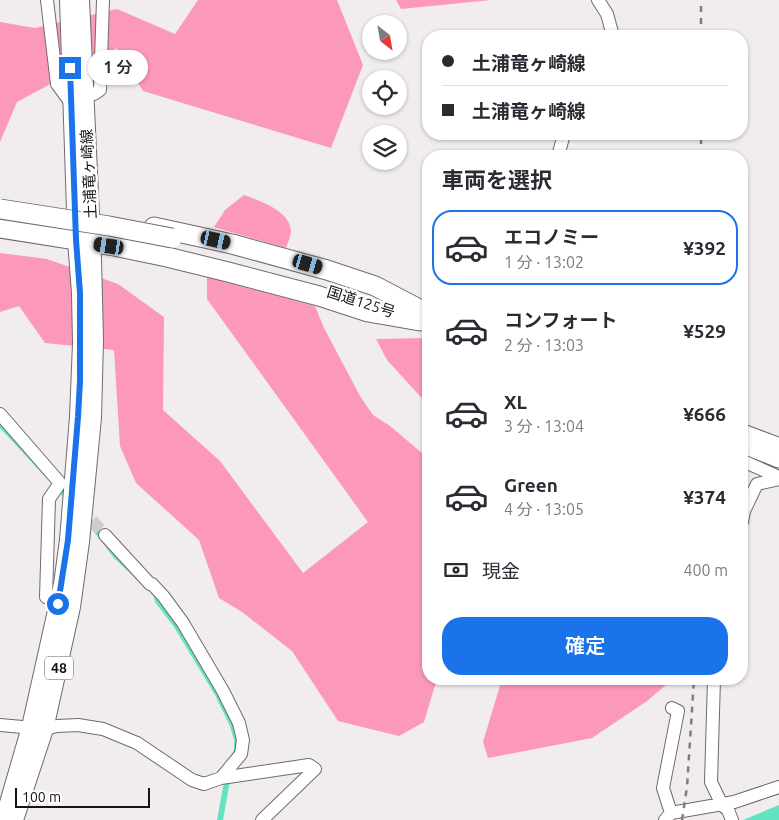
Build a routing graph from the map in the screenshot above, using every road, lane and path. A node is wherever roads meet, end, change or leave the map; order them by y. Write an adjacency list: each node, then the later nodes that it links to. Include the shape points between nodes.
1 (47, 0): 7 (street, via 57,84)
2 (68, 0): 7 (main road, 土浦竜ヶ崎線 / 48)
3 (81, 0): 7 (main road, 土浦竜ヶ崎線 / 48)
4 (103, 0): 7 (street, via 100,90)
5 (598, 0): 6 (street, via 607,14)
6 (611, 30)
7 (78, 100): 10 (main road, 土浦竜ヶ崎線 / 48)
8 (0, 200): 10 (highway)
9 (0, 208): 14 (highway, 国道125号, bridge, via 109,226)
10 (83, 213): 13 (main road, 土浦竜ヶ崎線 / 48); 15 (highway, via 232,244 327,270 375,286)
11 (0, 221): 14 (highway, 国道125号)
12 (0, 228): 13 (highway)
13 (84, 242): 17 (highway, via 228,272 368,312); 29 (main road, 土浦竜ヶ崎線 / 48, via 78,417 68,540); 33 (main road, 土浦竜ヶ崎線 / 48, via 95,340 92,427 72,607)
14 (170, 244): 16 (highway, 国道125号)
15 (422, 315)
16 (422, 315)
17 (422, 316)
18 (0, 414): 29 (street, via 60,483 50,499 46,597)
19 (748, 432): 20 (street)
20 (779, 444)
21 (748, 445): 23 (highway)
22 (748, 457): 25 (highway)
23 (779, 458)
24 (748, 463): 26 (street)
25 (779, 470)
26 (779, 478): 27 (street, via 757,484)
27 (748, 503)
28 (105, 535): 34 (street, via 168,603 223,691 239,723 243,740 241,754)
29 (58, 604): 33 (main road, 土浦竜ヶ崎線 / 48)
30 (714, 685): 36 (street, via 710,782)
31 (672, 708): 37 (street, via 678,711 663,788)
32 (0, 725): 33 (street)
33 (38, 728): 34 (street, via 78,725 103,729 137,743 192,780 204,784); 38 (main road, 土浦竜ヶ崎線 / 48); 39 (main road, 土浦竜ヶ崎線 / 48)
34 (221, 778): 40 (street, via 310,765 315,769)
35 (779, 787): 36 (street, via 734,802)
36 (728, 812): 37 (street)
37 (668, 816)
38 (2, 820)
39 (15, 820)
40 (262, 820)

